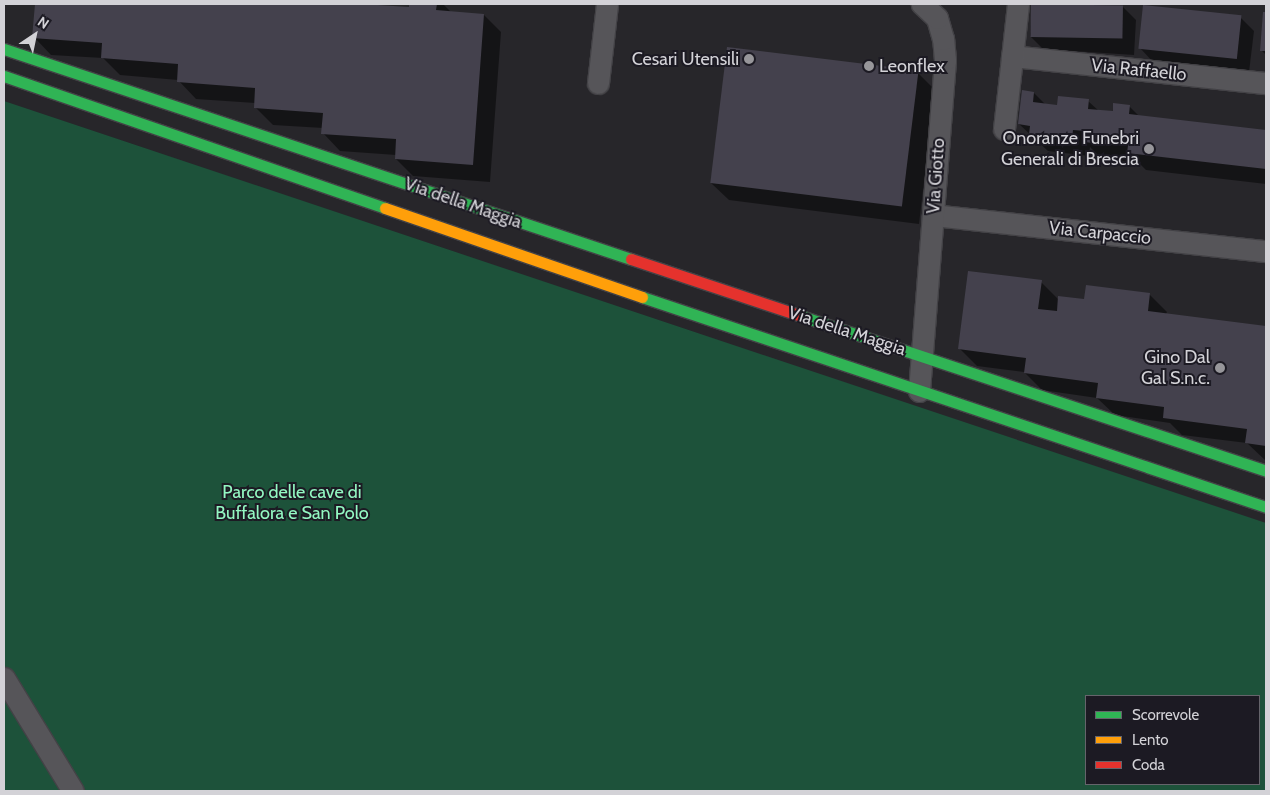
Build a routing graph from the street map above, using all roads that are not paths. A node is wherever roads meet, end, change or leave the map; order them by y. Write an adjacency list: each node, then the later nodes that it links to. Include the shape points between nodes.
1 (607, 4): 7 (street)
2 (1018, 4): 5 (street)
3 (934, 9): 10 (street, Via Giotto, via 943,38 945,60)
4 (4, 49): 12 (street, Via della Maggia)
5 (1012, 56): 8 (street, Via Raffaello); 9 (street)
6 (4, 76): 13 (street, Via della Maggia, via 742,332)
7 (598, 83)
8 (1266, 83)
9 (1004, 129)
10 (933, 215): 11 (street, Via Carpaccio); 12 (street, Via Giotto)
11 (1266, 251)
12 (922, 356): 13 (street, Via della Maggia); 14 (street, Via della Maggia)
13 (919, 390): 15 (street, Via della Maggia)
14 (1266, 471)
15 (1266, 507)
16 (4, 678): 17 (street)
17 (73, 791)

